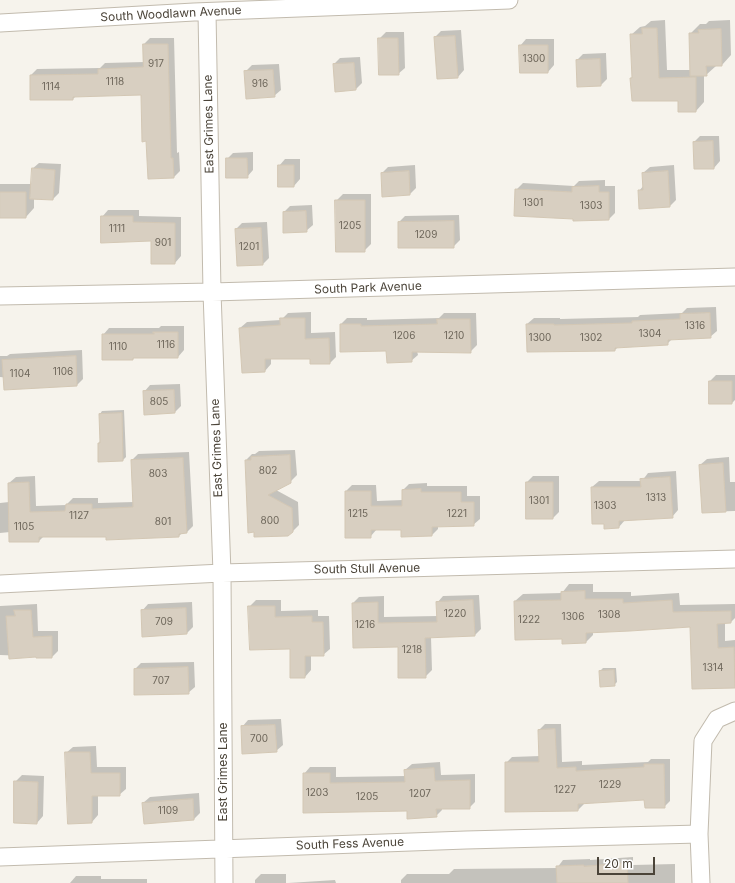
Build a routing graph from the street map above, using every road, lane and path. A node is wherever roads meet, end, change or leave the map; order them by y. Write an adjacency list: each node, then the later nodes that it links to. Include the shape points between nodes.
1 (509, 0): 2 (street, South Woodlawn Avenue)
2 (207, 12): 3 (street, South Woodlawn Avenue); 5 (street, East Grimes Lane)
3 (0, 23)
4 (735, 277): 5 (street, South Park Avenue)
5 (212, 292): 6 (street, South Park Avenue); 8 (street, East Grimes Lane)
6 (0, 296)
7 (735, 559): 8 (street, South Stull Avenue)
8 (222, 573): 9 (street, South Stull Avenue); 12 (street, East Grimes Lane)
9 (0, 584)
10 (735, 711): 11 (street, via 717,719 703,741)
11 (699, 834): 12 (street, South Fess Avenue); 15 (street)
12 (223, 848): 13 (street, South Fess Avenue); 14 (street, East Grimes Lane)
13 (0, 857)
14 (224, 883)
15 (701, 883)

